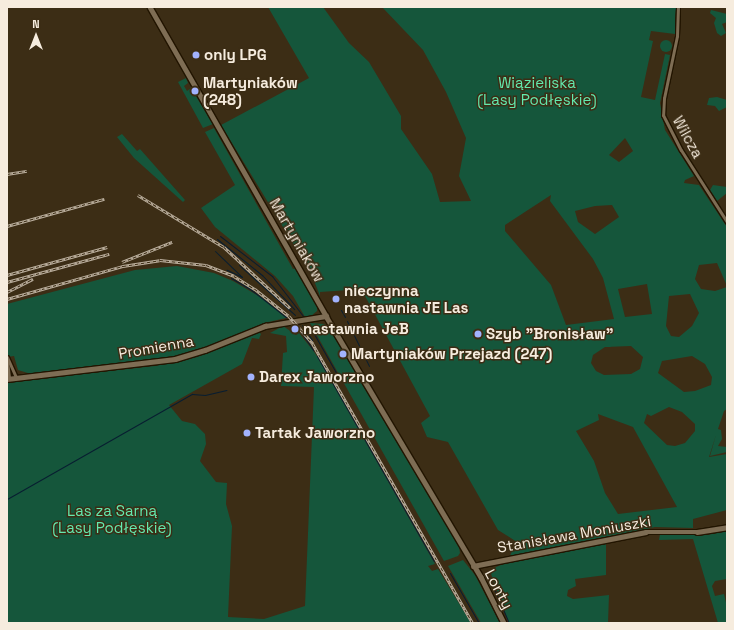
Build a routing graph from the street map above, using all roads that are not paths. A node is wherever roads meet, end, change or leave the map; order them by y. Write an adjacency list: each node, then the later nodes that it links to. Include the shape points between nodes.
1 (150, 7): 4 (main road, Martyniaków)
2 (678, 7): 3 (street, Wilcza, via 677,36 663,115 681,150)
3 (727, 222)
4 (326, 316): 7 (main road, Promienna, via 260,328 175,360); 10 (main road, Martyniaków)
5 (7, 357): 7 (street)
6 (7, 361): 8 (street)
7 (16, 377): 8 (main road, Promienna)
8 (8, 378)
9 (727, 527): 10 (main road, Stanisława Moniuszki, via 707,531 646,532)
10 (473, 566): 11 (main road, Lonty)
11 (504, 623)

